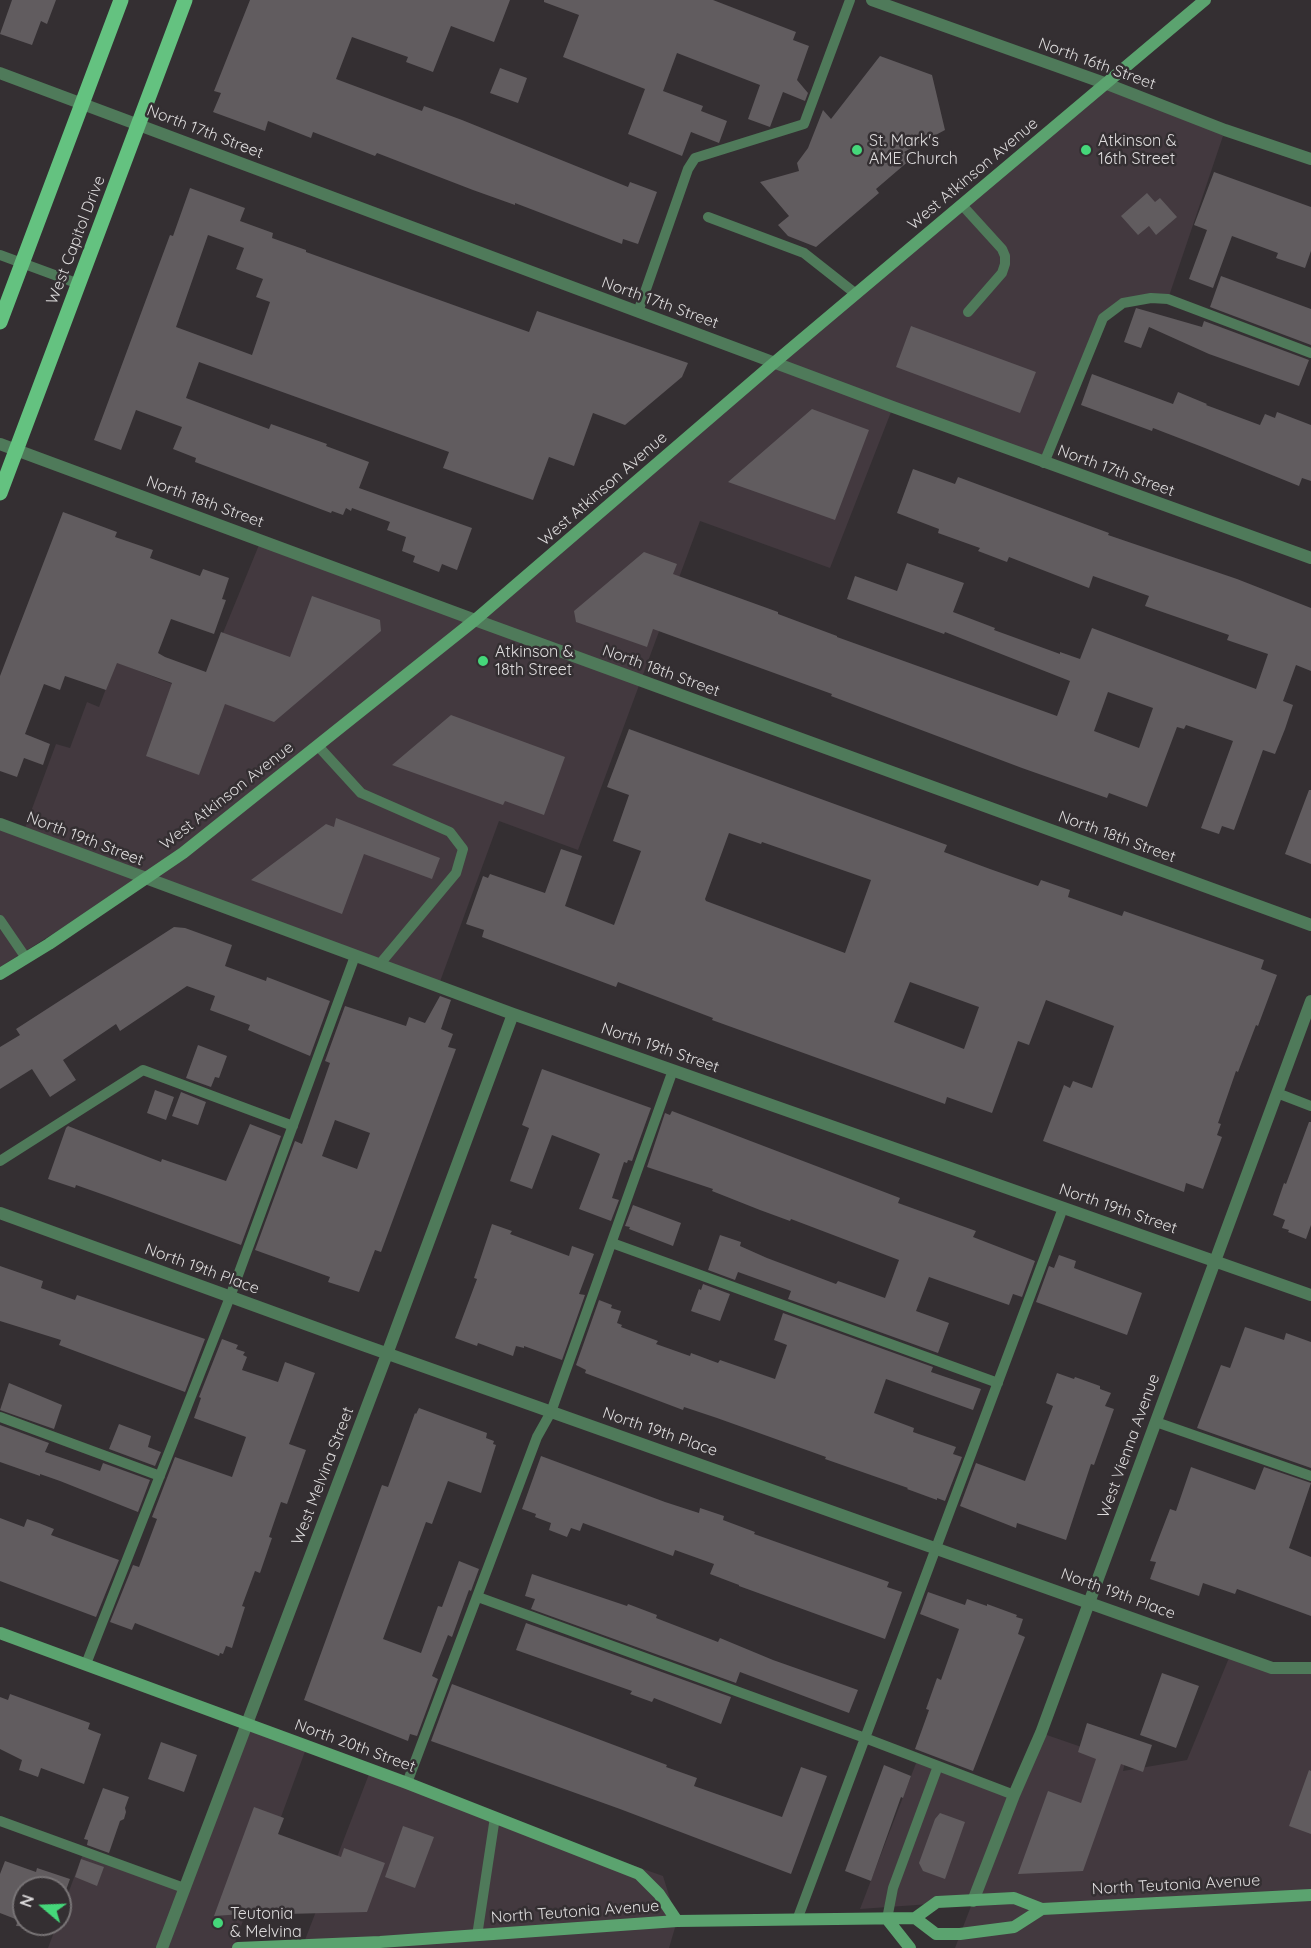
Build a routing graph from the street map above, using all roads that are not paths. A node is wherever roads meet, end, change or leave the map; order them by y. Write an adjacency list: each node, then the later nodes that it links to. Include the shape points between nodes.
1 (121, 0): 8 (main road)
2 (185, 0): 9 (main road, West Capitol Drive)
3 (850, 0): 17 (lane, via 804,124 695,158)
4 (872, 0): 7 (street, North 16th Street)
5 (1205, 0): 7 (main road, West Atkinson Avenue)
6 (0, 73): 8 (street, North 17th Street)
7 (1107, 84): 10 (street, North 16th Street); 11 (main road, West Atkinson Avenue)
8 (81, 104): 9 (street, North 17th Street); 14 (main road)
9 (139, 125): 15 (main road, West Capitol Drive); 17 (street, North 17th Street)
10 (1311, 159)
11 (962, 205): 16 (main road, West Atkinson Avenue); 18 (lane, via 1005,256 1002,273)
12 (708, 217): 16 (lane, via 804,253)
13 (0, 255): 14 (lane)
14 (22, 263): 15 (lane); 19 (main road)
15 (79, 284): 23 (main road, West Capitol Drive)
16 (856, 294): 21 (main road, West Atkinson Avenue)
17 (638, 312): 21 (street, North 17th Street)
18 (968, 312)
19 (0, 322)
20 (1311, 353): 24 (lane, via 1168,299 1123,303 1103,318)
21 (775, 362): 24 (street, North 17th Street); 27 (main road, West Atkinson Avenue)
22 (0, 444): 23 (street, North 18th Street)
23 (16, 450): 25 (main road, West Capitol Drive); 27 (street, North 18th Street)
24 (1044, 463): 26 (street, North 17th Street)
25 (0, 493)
26 (1311, 558)
27 (475, 620): 28 (main road, West Atkinson Avenue); 32 (street, North 18th Street)
28 (318, 746): 30 (main road, West Atkinson Avenue); 35 (lane, via 361,793 450,832 463,849 456,873)
29 (0, 824): 30 (street, North 19th Street)
30 (146, 879): 33 (street, North 19th Street); 34 (main road, West Atkinson Avenue)
31 (0, 920): 34 (lane)
32 (1311, 925)
33 (355, 956): 35 (street, North 19th Street); 42 (lane)
34 (26, 958): 36 (main road, West Atkinson Avenue)
35 (379, 965): 38 (street, North 19th Street)
36 (0, 974)
37 (1311, 1001): 40 (street, West Vienna Avenue)
38 (513, 1014): 39 (street, North 19th Street); 50 (street, West Melvina Street)
39 (673, 1070): 44 (street, North 19th Street); 46 (lane)
40 (1277, 1093): 41 (lane); 47 (street, West Vienna Avenue)
41 (1311, 1106)
42 (292, 1126): 43 (lane, via 143,1070); 49 (lane)
43 (0, 1161)
44 (1063, 1208): 47 (street, North 19th Street); 51 (lane)
45 (0, 1213): 49 (street, North 19th Place)
46 (612, 1243): 51 (lane); 52 (lane)
47 (1215, 1260): 48 (street, North 19th Street); 54 (street, West Vienna Avenue)
48 (1311, 1295)
49 (230, 1297): 50 (street, North 19th Place); 55 (lane)
50 (387, 1353): 52 (street, North 19th Place); 63 (street, West Melvina Street)
51 (998, 1383): 57 (lane)
52 (552, 1412): 57 (street, North 19th Place); 58 (lane, via 537,1437)
53 (0, 1418): 55 (lane)
54 (1155, 1422): 56 (lane); 59 (street, West Vienna Avenue)
55 (160, 1476): 61 (lane)
56 (1311, 1476)
57 (937, 1548): 59 (street, North 19th Place); 64 (lane)
58 (478, 1597): 64 (lane); 66 (lane)
59 (1089, 1601): 62 (street, North 19th Place, via 1272,1668); 67 (street, West Vienna Avenue)
60 (0, 1633): 61 (main road, North 20th Street)
61 (86, 1664): 63 (main road, North 20th Street)
62 (1311, 1668)
63 (247, 1724): 66 (main road, North 20th Street); 70 (street, West Melvina Street)
64 (865, 1738): 65 (lane); 76 (lane)
65 (938, 1766): 67 (lane); 75 (lane, via 893,1888)
66 (407, 1783): 68 (main road, North 20th Street)
67 (1014, 1795): 72 (street, West Vienna Avenue)
68 (495, 1817): 77 (main road, North 20th Street, via 639,1874); 78 (lane)
69 (0, 1821): 70 (lane)
70 (184, 1888): 80 (street, West Melvina Street)
71 (1311, 1895): 73 (main road, North Teutonia Avenue)
72 (973, 1901): 73 (main road, North Teutonia Avenue, via 1014,1898); 74 (main road, North Teutonia Avenue, via 937,1902)
73 (1042, 1909): 74 (main road, via 1014,1928 960,1934 936,1934)
74 (915, 1918): 75 (main road, North Teutonia Avenue)
75 (887, 1919): 76 (main road, North Teutonia Avenue); 82 (main road)
76 (797, 1920): 77 (main road, North Teutonia Avenue)
77 (677, 1921): 78 (main road, North Teutonia Avenue)
78 (477, 1936): 79 (main road, North Teutonia Avenue)
79 (383, 1945): 81 (main road, North Teutonia Avenue)
80 (162, 1948)
81 (238, 1948)
82 (910, 1948)

